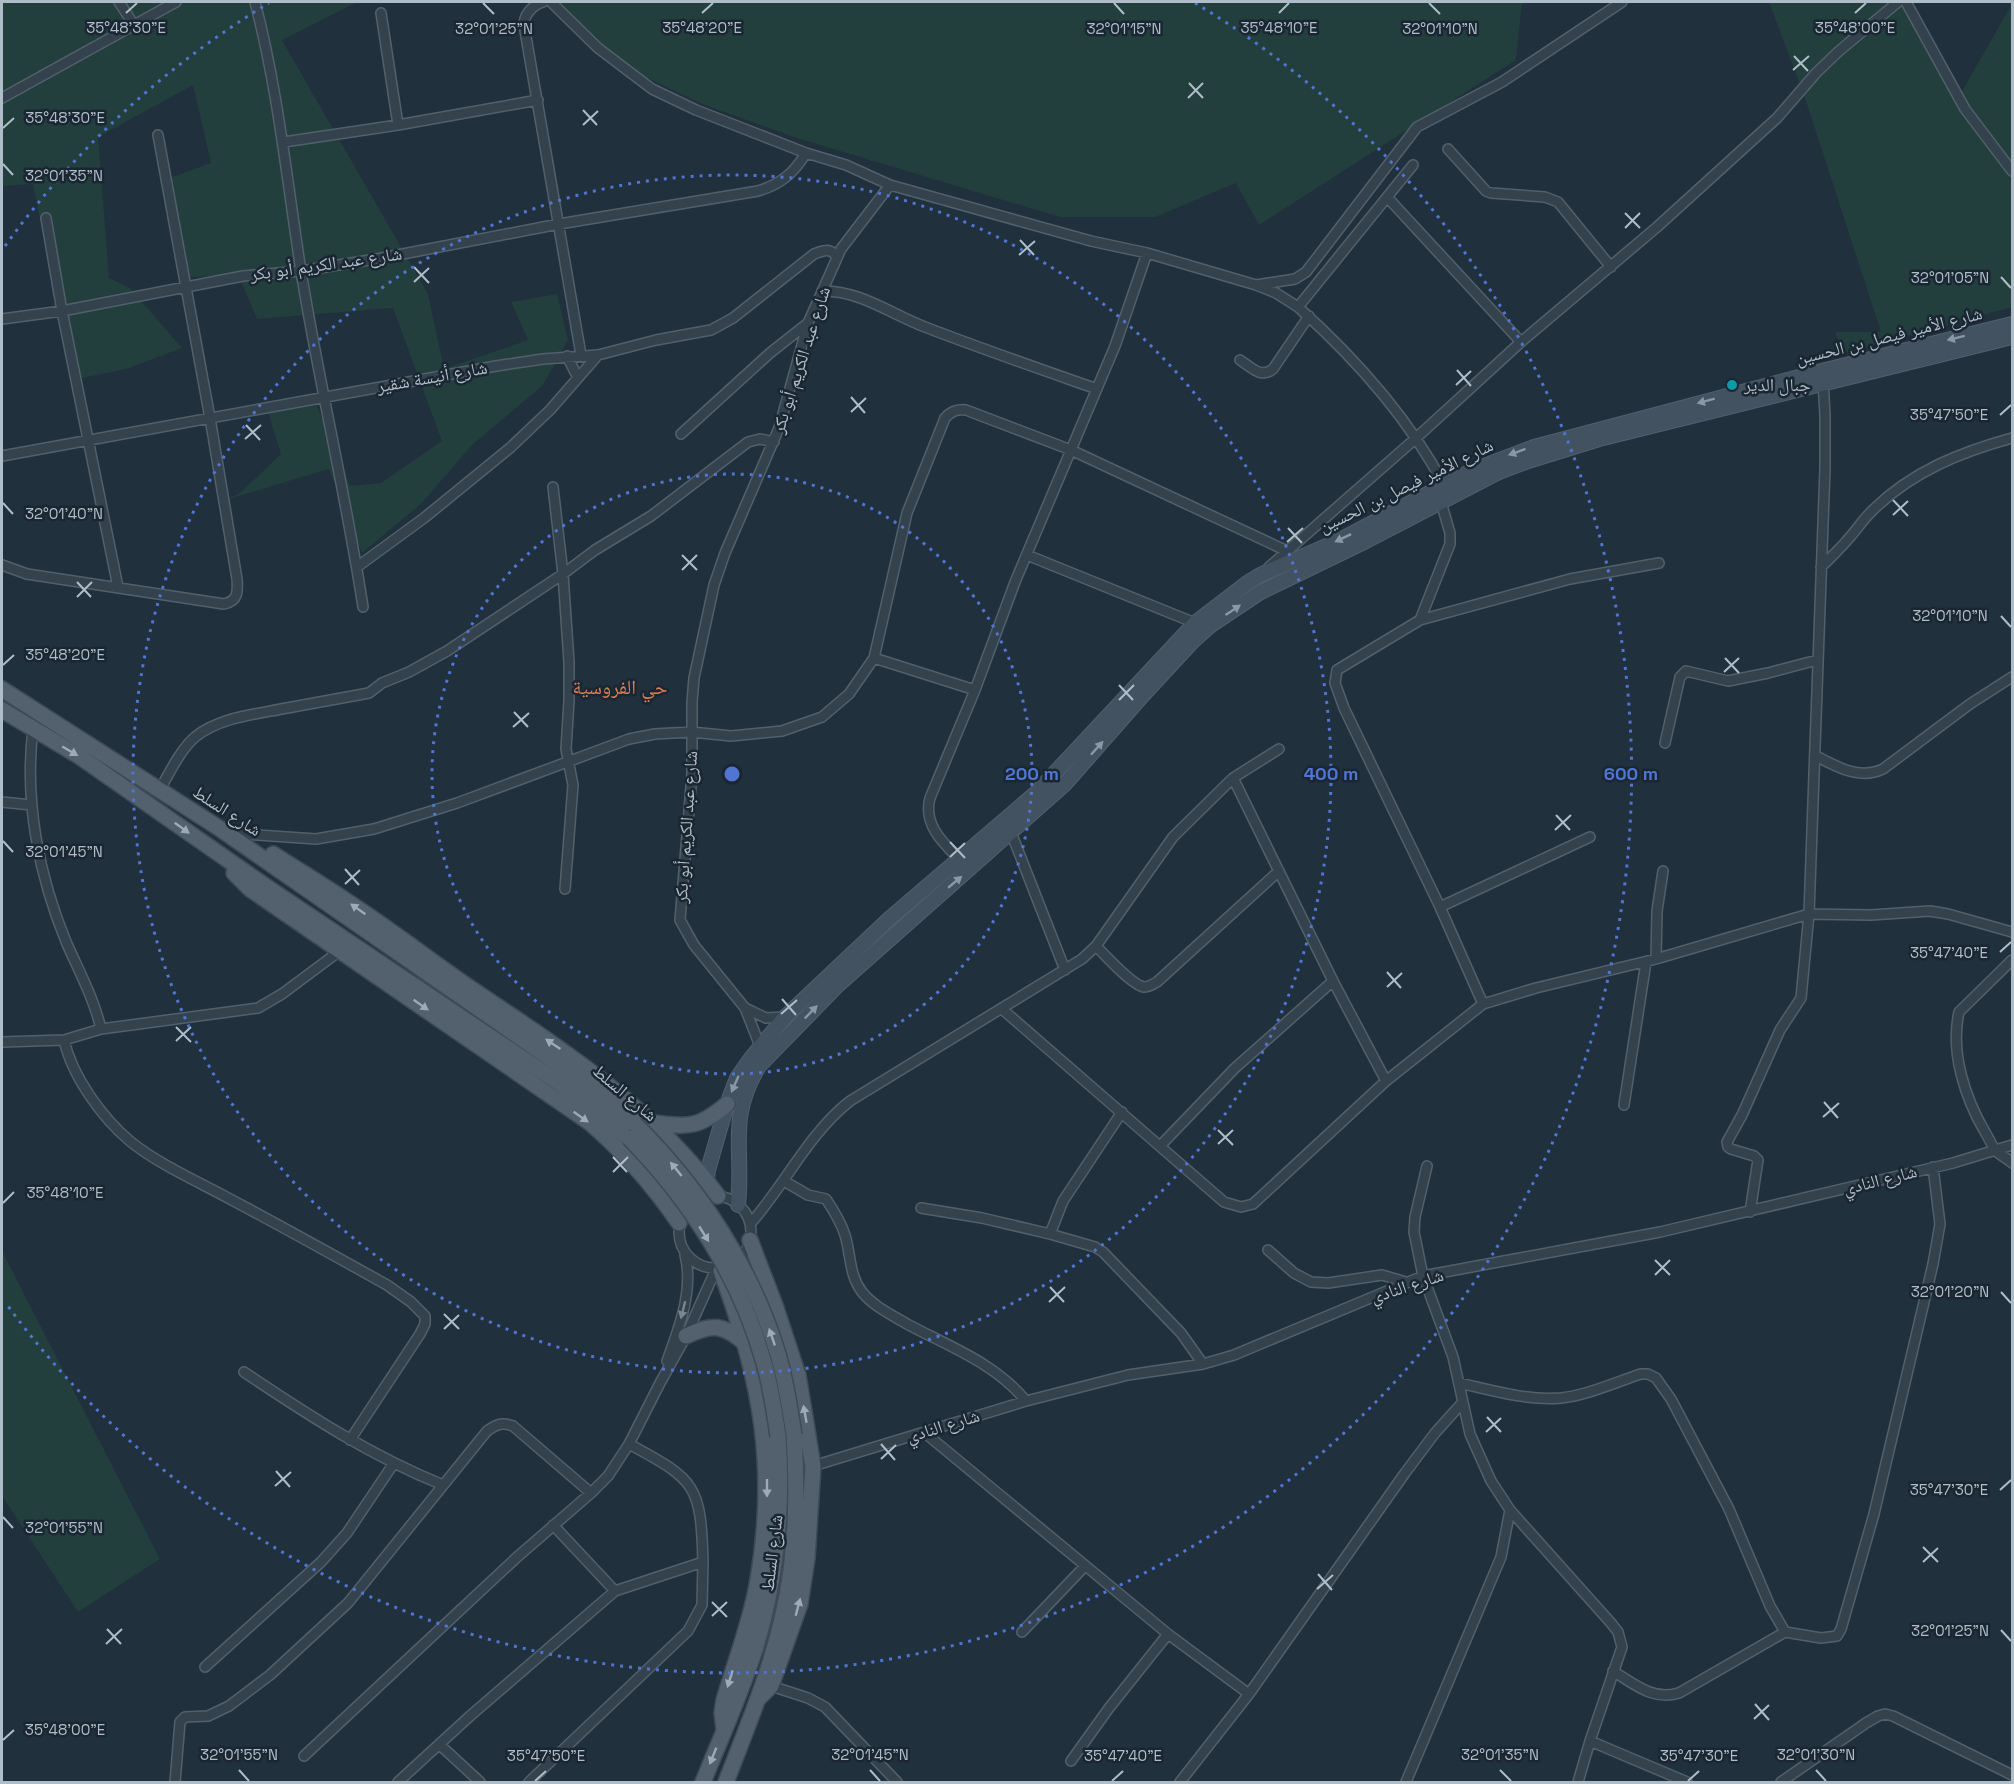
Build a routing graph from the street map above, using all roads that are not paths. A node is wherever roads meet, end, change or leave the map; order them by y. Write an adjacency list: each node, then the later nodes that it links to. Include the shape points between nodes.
1 (119, 2): 10 (street)
2 (176, 2): 10 (street)
3 (255, 2): 15 (street)
4 (543, 2): 12 (street, via 528,13 524,25)
5 (551, 2): 17 (street, via 597,48 652,89 696,111)
6 (1622, 2): 26 (street, via 1503,82 1417,127)
7 (1898, 2): 27 (street, via 1839,51 1756,137)
8 (1906, 2): 19 (street, via 1965,109)
9 (381, 13): 13 (street)
10 (134, 25): 11 (street)
11 (2, 98)
12 (538, 100): 13 (street); 23 (street)
13 (398, 126): 15 (street)
14 (158, 135): 31 (street)
15 (284, 142): 29 (street)
16 (1448, 149): 27 (street, via 1486,191 1545,197 1557,202)
17 (806, 153): 20 (street, via 846,165); 23 (street, شارع عبد الكريم أبو بكر, via 783,181 759,191)
18 (1413, 165): 21 (street)
19 (2013, 171)
20 (890, 185): 24 (street); 25 (street, شارع عبد الكريم أبو بكر)
21 (1388, 197): 28 (street); 40 (street)
22 (46, 218): 34 (street)
23 (559, 224): 29 (street, شارع عبد الكريم أبو بكر); 41 (street)
24 (1147, 254): 30 (street); 47 (street)
25 (837, 256): 32 (street, شارع عبد الكريم أبو بكر); 42 (street, شارع أنيسة شقير, via 826,249 814,254 723,325 711,330)
26 (1315, 261): 28 (street); 30 (street, via 1295,279)
27 (1611, 267): 40 (street)
28 (1328, 270): 33 (street)
29 (301, 271): 31 (street, شارع عبد الكريم أبو بكر, via 254,274); 48 (street)
30 (1256, 285): 33 (street)
31 (185, 286): 34 (street, شارع عبد الكريم أبو بكر); 49 (street)
32 (822, 291): 37 (street, شارع عبد الكريم أبو بكر); 47 (street, via 851,294 922,326)
33 (1298, 307): 35 (street)
34 (62, 311): 36 (street, شارع عبد الكريم أبو بكر); 53 (street)
35 (1309, 316): 44 (street, via 1267,374); 52 (street, via 1368,376)
36 (2, 319)
37 (808, 323): 50 (street); 54 (street, شارع عبد الكريم أبو بكر)
38 (2013, 324): 46 (street, شارع الأمير فيصل بن الحسين, one-way to 46)
39 (2013, 337): 46 (street, شارع الأمير فيصل بن الحسين)
40 (1521, 342): 52 (street)
41 (581, 355): 42 (street, شارع أنيسة شقير); 43 (street, شارع أنيسة شقير)
42 (598, 355): 45 (street)
43 (567, 356): 45 (street); 48 (street, شارع أنيسة شقير)
44 (1240, 360)
45 (577, 376): 65 (street, via 550,410 510,448)
46 (1822, 378): 57 (street, شارع الأمير فيصل بن الحسين, one-way to 57, via 1559,439 1496,460); 59 (street, شارع الأمير فيصل بن الحسين, via 1528,461); 66 (street, via 1825,416)
47 (1097, 390): 55 (street)
48 (324, 397): 49 (street, شارع أنيسة شقير); 65 (street)
49 (210, 418): 53 (street, شارع أنيسة شقير); 69 (street, via 237,596 224,604)
50 (681, 434)
51 (2013, 438): 66 (street, via 1956,455 1907,482 1872,510)
52 (1415, 439): 57 (street); 61 (street)
53 (88, 440): 56 (street, شارع أنيسة شقير); 69 (street)
54 (774, 442): 67 (street, via 748,442 668,505); 80 (street, شارع عبد الكريم أبو بكر, via 714,585 694,678)
55 (1071, 450): 61 (street); 62 (street); 73 (street, via 966,410 956,410 945,418 907,513)
56 (2, 456)
57 (1444, 485): 60 (street, شارع الأمير فيصل بن الحسين)
58 (553, 487): 67 (street)
59 (1441, 502): 60 (street, شارع الأمير فيصل بن الحسين); 71 (street, via 1450,544)
60 (1418, 506): 68 (street, شارع الأمير فيصل بن الحسين, one-way to 68); 91 (street, شارع الأمير فيصل بن الحسين, one-way to 60, via 1065,784 1169,666 1211,625 1259,593)
61 (1287, 551): 68 (street)
62 (1027, 555): 72 (street); 77 (street)
63 (1659, 563): 71 (street, via 1570,579)
64 (2, 565): 69 (street, via 27,574)
65 (357, 567): 70 (street)
66 (1821, 567): 74 (street)
67 (563, 574): 84 (street, via 570,682); 86 (street, via 447,651 369,693 213,726 190,743)
68 (1260, 575): 72 (street, شارع الأمير فيصل بن الحسين)
69 (118, 587)
70 (363, 607)
71 (1420, 620): 98 (street, via 1339,667 1335,683)
72 (1195, 623): 89 (street, شارع الأمير فيصل بن الحسين, via 1080,748)
73 (874, 658): 77 (street); 80 (street, via 855,687 834,708 801,726 747,736)
74 (1817, 660): 81 (street, via 1728,681 1686,671 1680,677); 83 (street)
75 (2013, 677): 83 (street, via 1877,772 1856,773)
76 (2, 689): 86 (main road, شارع السلط)
77 (975, 690): 94 (street, via 928,811 939,838)
78 (2, 710): 79 (main road, شارع السلط)
79 (33, 729): 88 (street); 93 (main road, شارع السلط, one-way to 93, via 79,756)
80 (691, 732): 84 (street, via 629,739); 108 (street, شارع عبد الكريم أبو بكر, via 692,774 680,920 694,945)
81 (1665, 743)
82 (1278, 749): 85 (street)
83 (1816, 756): 99 (street)
84 (568, 761): 90 (street, via 374,829 316,839); 97 (street, via 574,794)
85 (1233, 778): 95 (street); 101 (street, via 1165,846)
86 (165, 794): 90 (main road, via 201,807); 167 (main road, شارع السلط, one-way to 86, bridge, via 790,1576 797,1506 794,1435 778,1356 751,1286 707,1210 669,1160 623,1113 573,1074)
87 (2, 802): 88 (street)
88 (32, 805): 111 (street, via 52,901)
89 (1006, 818): 91 (street); 94 (street, شارع الأمير فيصل بن الحسين)
90 (243, 834): 119 (main road, one-way to 90, via 570,1055 358,908)
91 (1011, 834): 105 (street); 129 (street, شارع الأمير فيصل بن الحسين, one-way to 91, via 738,1121 759,1066 838,985)
92 (1590, 837): 98 (street)
93 (207, 845): 102 (main road, via 250,889); 168 (main road, شارع السلط, one-way to 168, bridge, via 593,1108 629,1138 694,1219 740,1296 763,1359 778,1437 780,1518 771,1584 756,1648)
94 (959, 859): 110 (street, شارع الأمير فيصل بن الحسين)
95 (1279, 871): 101 (street, via 1149,987 1133,981); 106 (street)
96 (1663, 871): 104 (street)
97 (566, 889)
98 (1440, 907): 107 (street)
99 (1809, 914): 100 (street, via 1930,911); 104 (street); 131 (street, via 1801,998 1780,1030 1727,1142 1731,1149 1758,1160)
100 (2013, 932)
101 (1095, 946): 105 (street)
102 (341, 950): 111 (street, via 258,1008); 132 (main road, one-way to 132, via 589,1122 638,1168)
103 (2013, 960): 122 (street, via 1965,1005 1956,1022 1961,1074 1978,1121)
104 (1651, 961): 107 (street); 117 (street)
105 (1065, 970): 109 (street)
106 (1333, 981): 115 (street); 120 (street, via 1235,1068)
107 (1483, 1004): 115 (street)
108 (746, 1008): 110 (street, via 766,1018); 114 (street, شارع عبد الكريم أبو بكر)
109 (1002, 1009): 118 (street); 127 (street, via 843,1106)
110 (785, 1017): 114 (street, شارع الأمير فيصل بن الحسين)
111 (101, 1029): 112 (street)
112 (63, 1040): 113 (street); 149 (street, via 76,1074 109,1119 133,1143 387,1286 425,1316 423,1328)
113 (2, 1042)
114 (760, 1046): 116 (street, شارع الأمير فيصل بن الحسين, one-way to 116, via 737,1078)
115 (1386, 1081): 120 (street, via 1248,1206 1224,1202)
116 (727, 1104): 119 (main road, via 690,1126); 126 (street, شارع الأمير فيصل بن الحسين)
117 (1624, 1106)
118 (1122, 1112): 120 (street); 134 (street, via 1063,1201)
119 (654, 1123): 126 (main road)
120 (1161, 1145)
121 (2013, 1145): 122 (street, شارع النادي)
122 (1996, 1151): 123 (street); 125 (street, شارع النادي)
123 (2013, 1163)
124 (1427, 1166): 138 (street, via 1414,1217)
125 (1934, 1167): 131 (street, شارع النادي); 161 (street, via 1940,1224 1933,1264 1874,1514 1841,1629 1837,1636 1828,1638)
126 (706, 1180): 128 (main road)
127 (784, 1181): 133 (street); 146 (street, via 808,1195 826,1199 841,1224 856,1281 872,1302 996,1372)
128 (712, 1196): 129 (street); 132 (street, via 691,1204)
129 (738, 1205): 133 (street, via 748,1217)
130 (921, 1208): 134 (street)
131 (1750, 1212): 138 (street, شارع النادي)
132 (679, 1223): 136 (street)
133 (750, 1232): 137 (street, via 747,1248 738,1260); 152 (main road, one-way to 133, via 798,1375)
134 (1050, 1234): 142 (street, via 1103,1252 1181,1333)
135 (1268, 1250): 139 (street, via 1311,1282 1382,1275)
136 (684, 1252): 137 (street, via 701,1266); 144 (street, one-way to 144, via 687,1295)
137 (718, 1268): 140 (street); 141 (main road)
138 (1423, 1276): 139 (street, شارع النادي); 145 (street)
139 (1406, 1282): 142 (street, شارع النادي, via 1234,1355)
140 (686, 1336): 141 (main road, via 705,1328 721,1327); 144 (street)
141 (747, 1345): 168 (main road, one-way to 168, via 764,1438 766,1522 757,1587 724,1700)
142 (1203, 1364): 146 (street, شارع النادي, via 1128,1375)
143 (244, 1372): 149 (street)
144 (660, 1383): 150 (street)
145 (1459, 1383): 147 (street); 161 (street, via 1560,1398 1641,1374 1656,1378 1729,1509)
146 (1026, 1401): 148 (street, شارع النادي)
147 (1462, 1403): 155 (street, via 1470,1434 1491,1481); 166 (street, via 1405,1473)
148 (925, 1433): 152 (street, شارع النادي); 158 (street)
149 (350, 1440): 151 (street)
150 (629, 1444): 154 (street, via 608,1476); 157 (street, via 669,1466 692,1489 702,1520)
151 (394, 1463): 153 (street); 163 (street, via 347,1533 321,1562)
152 (813, 1466): 165 (main road, one-way to 152, via 800,1604)
153 (443, 1485): 154 (street, via 487,1431 505,1423); 175 (street, via 348,1603 270,1675 218,1712 180,1722)
154 (591, 1493): 156 (street)
155 (1510, 1510): 164 (street, via 1618,1632 1622,1647); 182 (street, via 1501,1557)
156 (553, 1525): 159 (street); 171 (street)
157 (703, 1562): 159 (street); 177 (street, via 702,1605 688,1631)
158 (1084, 1566): 160 (street); 162 (street)
159 (615, 1591): 170 (street)
160 (1022, 1632)
161 (1785, 1632): 164 (street, via 1679,1693 1666,1696 1651,1693)
162 (1168, 1634): 166 (street); 172 (street)
163 (206, 1666)
164 (1613, 1671): 169 (street)
165 (771, 1686): 167 (main road); 180 (street, via 825,1707)
166 (1249, 1694): 181 (street)
167 (759, 1698): 179 (main road, شارع السلط)
168 (724, 1729): 178 (main road, شارع السلط, one-way to 178)
169 (1590, 1741): 183 (street); 184 (street)
170 (440, 1745): 174 (street); 176 (street)
171 (304, 1756)
172 (1071, 1761)
173 (2013, 1775): 185 (street, via 1885,1714)
174 (475, 1781)
175 (175, 1782)
176 (398, 1782)
177 (531, 1782)
178 (703, 1782)
179 (726, 1782)
180 (897, 1782)
181 (1180, 1782)
182 (1406, 1782)
183 (1578, 1782)
184 (1687, 1782)
185 (1781, 1782)

